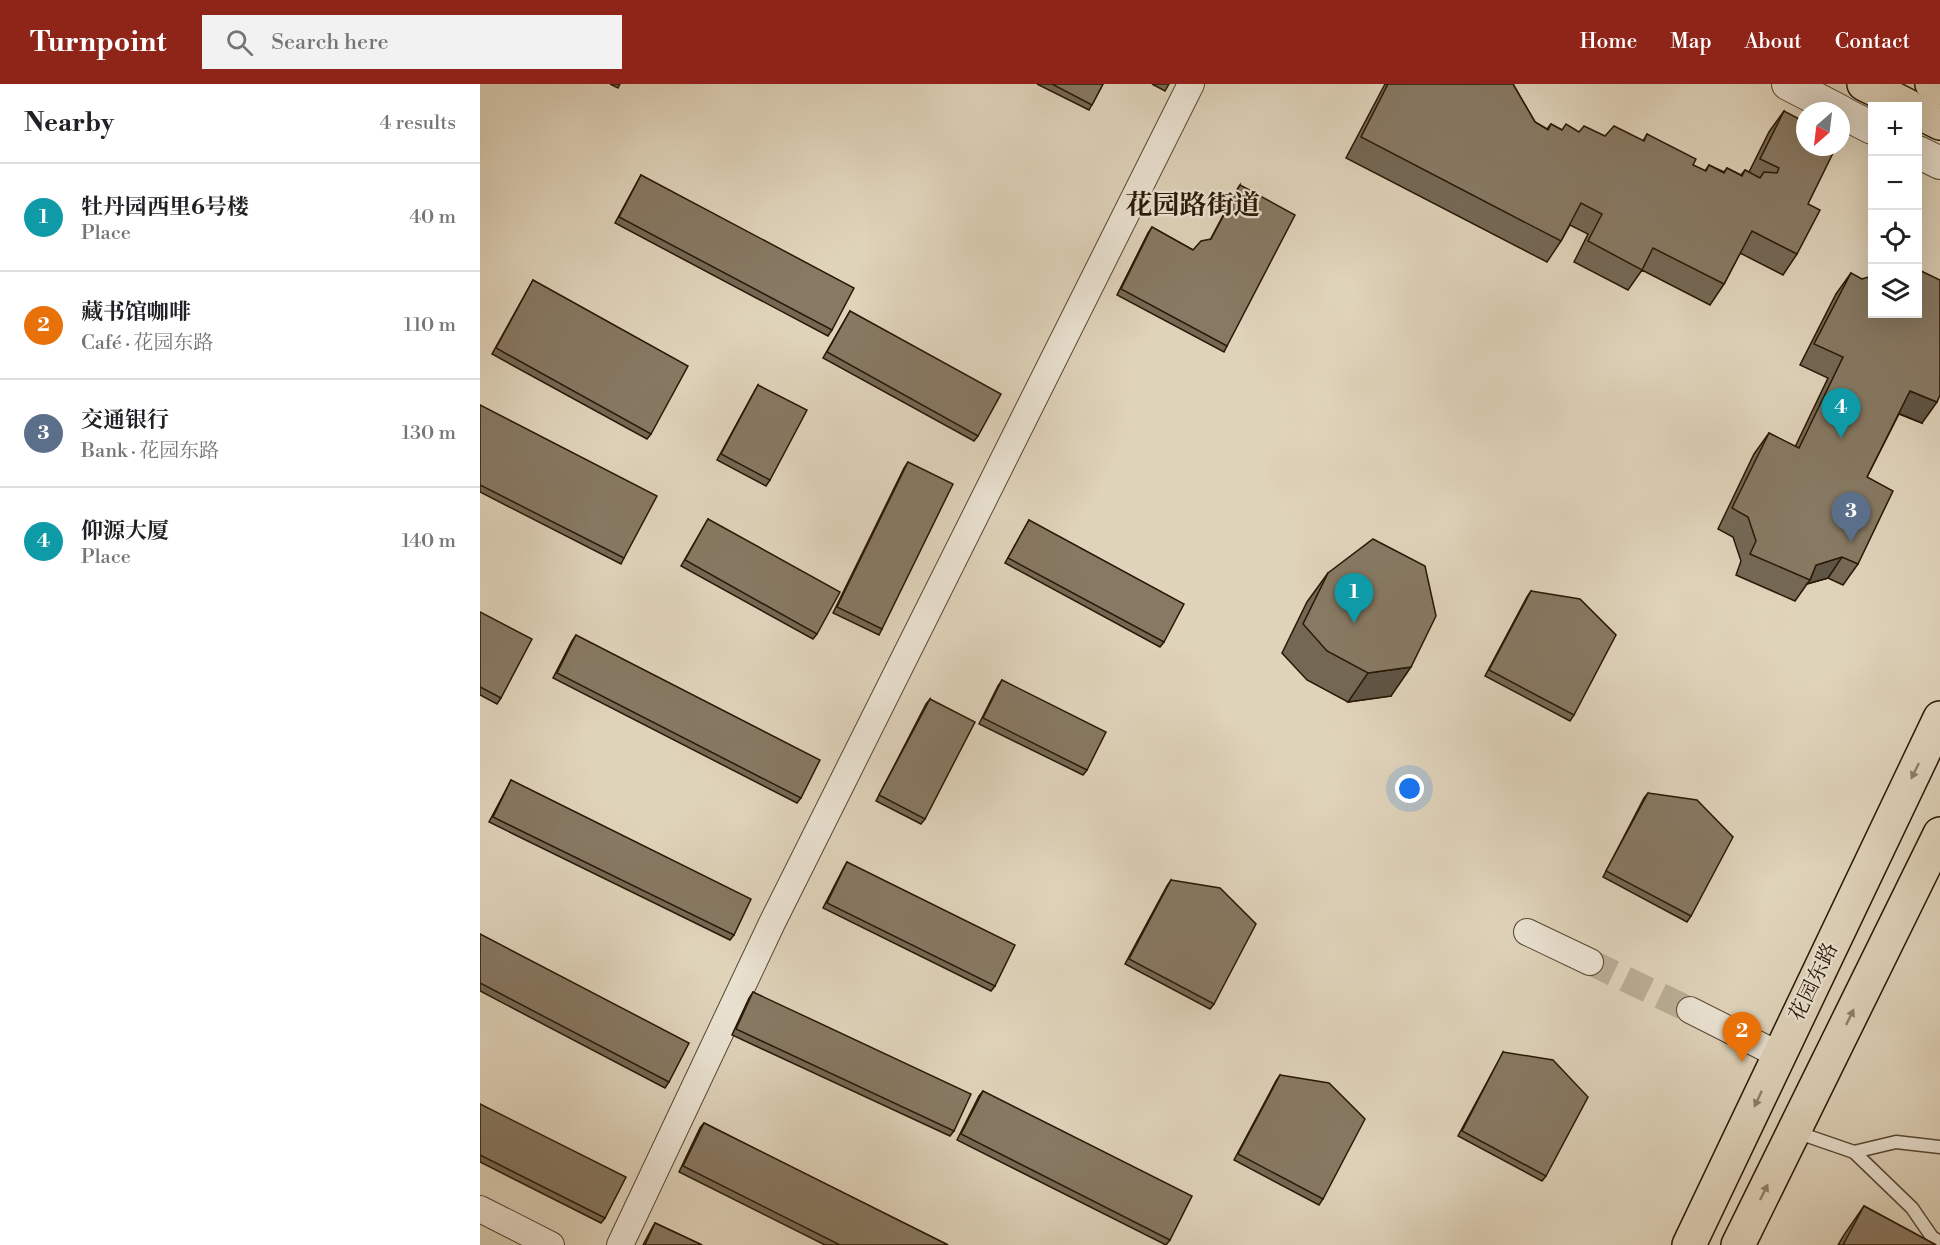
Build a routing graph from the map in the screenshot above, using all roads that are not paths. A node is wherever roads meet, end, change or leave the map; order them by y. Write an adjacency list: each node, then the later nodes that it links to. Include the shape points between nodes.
1 (1191, 84): 26 (street, via 772,922)
2 (1788, 84): 6 (street)
3 (1864, 84): 7 (main road)
4 (1932, 84): 5 (main road)
5 (1940, 88)
6 (1823, 102)
7 (1900, 102)
8 (1922, 114): 10 (main road)
9 (1850, 116): 11 (street)
10 (1940, 123)
11 (1868, 126)
12 (1922, 154): 13 (street)
13 (1940, 163)
14 (1940, 718): 19 (main road, 花园东路, one-way to 19)
15 (1940, 834): 20 (main road, one-way to 15)
16 (1527, 932): 17 (street)
17 (1590, 962)
18 (1690, 1010): 19 (street)
19 (1779, 1055): 27 (main road, 花园东路, one-way to 27)
20 (1794, 1131): 22 (lane); 28 (main road, one-way to 20)
21 (1940, 1147): 22 (lane, via 1896,1142)
22 (1854, 1152): 24 (lane)
23 (480, 1209): 25 (street)
24 (1940, 1242)
25 (551, 1245)
26 (620, 1245)
27 (1689, 1245)
28 (1738, 1245)

